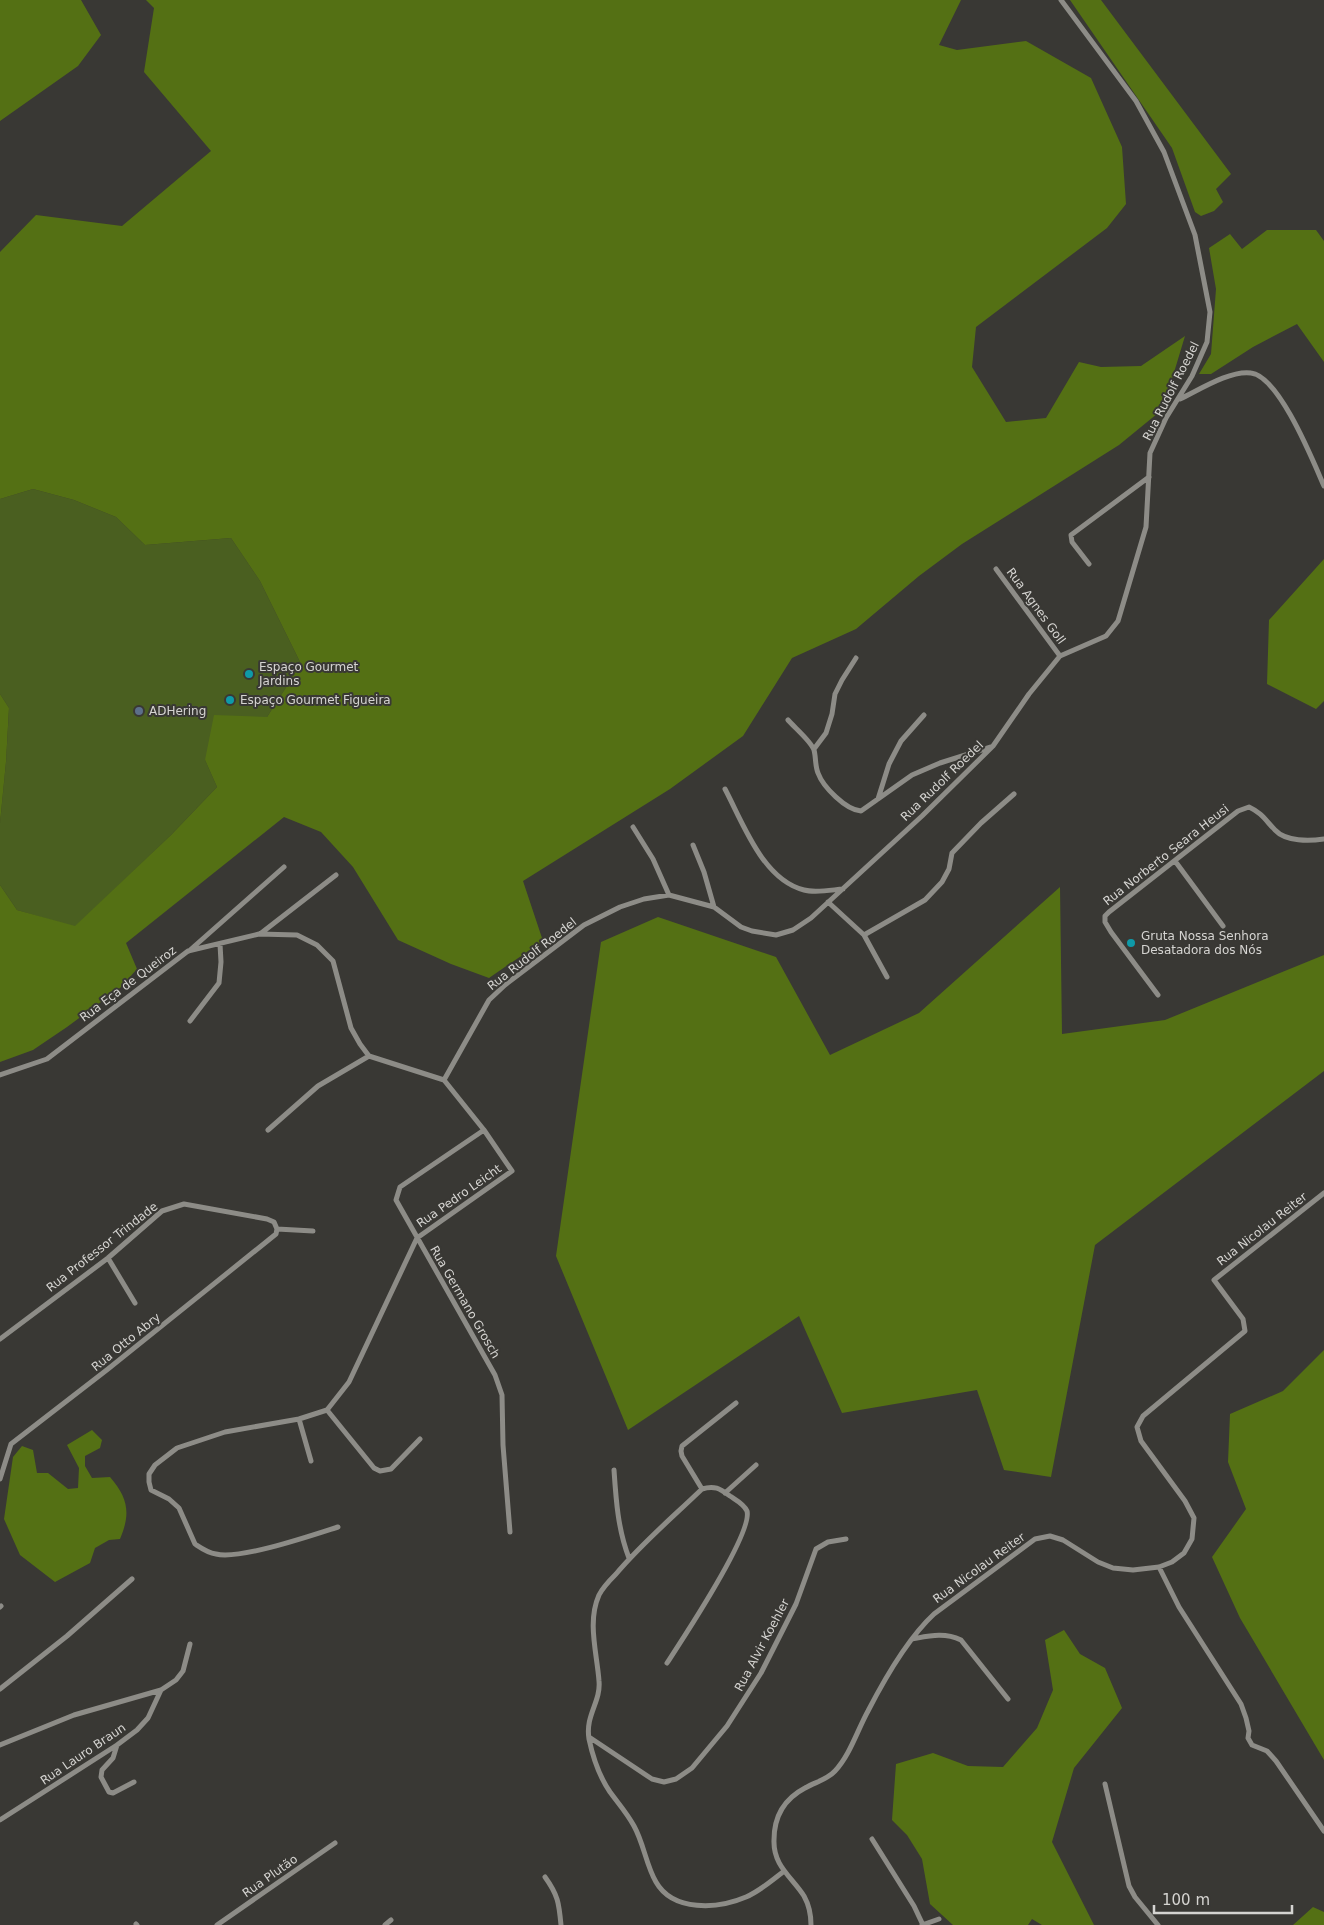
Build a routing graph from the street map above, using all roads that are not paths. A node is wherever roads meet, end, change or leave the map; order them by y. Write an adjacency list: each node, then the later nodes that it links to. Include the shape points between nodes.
1 (1061, 0): 2 (street, Rua Rudolf Roedel, via 1136,101 1164,152 1195,235 1210,312 1207,342)
2 (1179, 399): 3 (street, Rua Rudolf Roedel, via 1150,452); 4 (street, via 1234,374 1252,373 1263,378 1283,401)
3 (1149, 477): 5 (street, via 1071,535 1072,542); 7 (street, Rua Rudolf Roedel, via 1146,527 1118,621 1106,636)
4 (1324, 486)
5 (1089, 564)
6 (996, 569): 7 (street, Rua Agnes Goll)
7 (1060, 656): 11 (street, Rua Rudolf Roedel)
8 (856, 658): 12 (street, via 835,694 826,733)
9 (924, 715): 15 (street, via 901,741 888,764)
10 (788, 720): 12 (street)
11 (993, 746): 15 (street, via 912,775); 22 (street, Rua Rudolf Roedel)
12 (814, 749): 15 (street, via 817,772 824,784 848,807 861,811)
13 (724, 789): 22 (street, via 761,857 780,879 806,891)
14 (1014, 794): 28 (street, via 952,853 942,882 925,900)
15 (878, 799)
16 (633, 827): 23 (street, via 653,859)
17 (1324, 839): 19 (street, Rua Norberto Seara Heusi, via 1298,839 1276,832 1259,811 1250,807 1238,811)
18 (693, 845): 25 (street)
19 (1176, 861): 26 (street); 32 (street, Rua Norberto Seara Heusi, via 1105,916 1111,932)
20 (284, 866): 30 (street)
21 (336, 875): 27 (street)
22 (843, 890): 24 (street, Rua Rudolf Roedel)
23 (669, 895): 25 (street, Rua Rudolf Roedel); 36 (street, Rua Rudolf Roedel, via 620,907 584,925 505,985 490,1000)
24 (828, 902): 25 (street, Rua Rudolf Roedel, via 794,930 776,935 741,927); 28 (street)
25 (714, 907)
26 (1223, 926)
27 (260, 934): 29 (street, Rua Eça de Queiroz); 34 (street, Rua Eça de Queiroz, via 297,936 317,945 333,960 351,1028)
28 (864, 935): 31 (street)
29 (220, 944): 30 (street, Rua Eça de Queiroz); 33 (street, via 219,983)
30 (188, 951): 35 (street, Rua Eça de Queiroz, via 47,1059)
31 (886, 977)
32 (1158, 995)
33 (190, 1021)
34 (369, 1056): 36 (street); 37 (street, via 318,1086)
35 (0, 1075)
36 (444, 1080): 38 (street)
37 (268, 1130)
38 (484, 1130): 42 (street, Rua Germano Grosch, via 400,1187 396,1200); 42 (street, Rua Pedro Leicht, via 512,1172)
39 (1324, 1193): 60 (street, Rua Nicolau Reiter, via 1214,1280 1243,1319 1245,1331 1143,1416 1137,1427 1141,1441 1194,1518 1192,1539 1184,1554)
40 (277, 1229): 41 (street); 43 (street, Rua Professor Trindade, via 267,1218 184,1204 162,1211); 53 (street, Rua Otto Abry, via 276,1234 11,1444)
41 (313, 1231)
42 (417, 1238): 47 (street, via 349,1382); 57 (street, Rua Germano Grosch, via 495,1375 502,1395)
43 (108, 1258): 44 (street); 45 (street, Rua Professor Trindade)
44 (135, 1303)
45 (0, 1340)
46 (736, 1403): 54 (street, via 682,1446 682,1456)
47 (327, 1410): 48 (street); 49 (street, via 374,1468 380,1471 391,1469)
48 (299, 1419): 50 (street); 56 (street, via 224,1432 177,1448 155,1465 149,1474 151,1490 179,1508 195,1544 217,1555 237,1554)
49 (420, 1439)
50 (311, 1461)
51 (756, 1465): 55 (street)
52 (614, 1470): 59 (street, via 620,1526)
53 (0, 1479)
54 (702, 1489): 55 (street, via 711,1486); 59 (street)
55 (725, 1492): 64 (street, via 741,1503 747,1511 747,1520 729,1564)
56 (338, 1527)
57 (510, 1532)
58 (846, 1539): 68 (street, Rua Alvir Koehler, via 828,1542 816,1550 796,1604 761,1673 727,1726 692,1768 676,1779 664,1782 652,1779)
59 (629, 1558): 68 (street, via 600,1593 594,1608 594,1647 600,1693 590,1714)
60 (1158, 1567): 62 (street, Rua Nicolau Reiter, via 1113,1568 1063,1540 1050,1536 1035,1540 934,1614); 74 (street, via 1179,1607 1241,1704 1252,1745 1267,1751 1276,1761)
61 (132, 1578): 65 (street, via 67,1636)
62 (911, 1640): 67 (street, via 938,1634 961,1640); 77 (street, Rua Nicolau Reiter, via 835,1771 791,1797 779,1811 773,1843)
63 (190, 1644): 66 (street, via 183,1671)
64 (667, 1663)
65 (0, 1689)
66 (161, 1690): 69 (street, Rua Lauro Braun, via 148,1718); 70 (street, via 74,1716)
67 (1008, 1699)
68 (589, 1736): 77 (street, via 594,1762 638,1834 656,1883 673,1898 699,1905 734,1902 760,1890)
69 (117, 1744): 71 (street, via 113,1758 102,1770 101,1778 109,1792 114,1793); 73 (street, Rua Lauro Braun)
70 (0, 1745)
71 (134, 1782)
72 (1104, 1784): 86 (street, via 1129,1886)
73 (0, 1820)
74 (1324, 1832)
75 (872, 1839): 85 (street)
76 (335, 1842): 81 (street, Rua Plutão)
77 (783, 1872): 84 (street, Rua Nicolau Reiter, via 805,1898)
78 (545, 1877): 83 (street, via 555,1891)
79 (939, 1919): 85 (street)
80 (391, 1920): 82 (street)
81 (217, 1925)
82 (385, 1925)
83 (561, 1925)
84 (811, 1925)
85 (923, 1925)
86 (1158, 1925)

